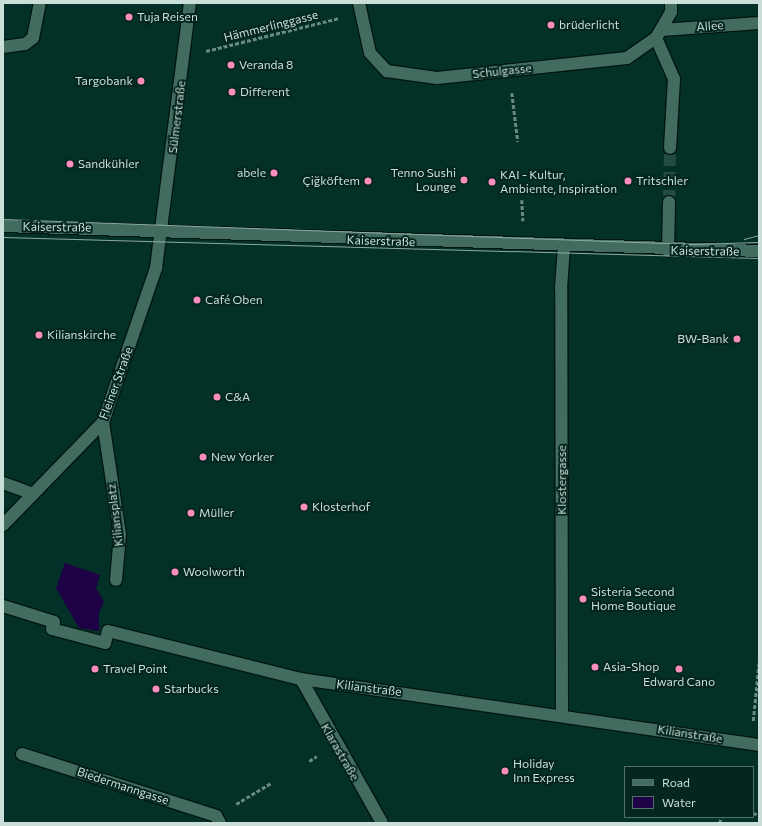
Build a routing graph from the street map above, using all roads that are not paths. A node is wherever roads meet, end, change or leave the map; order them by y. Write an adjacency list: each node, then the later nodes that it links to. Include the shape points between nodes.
1 (40, 3): 7 (street, via 33,38 25,44)
2 (190, 3): 11 (street, Sülmerstraße)
3 (360, 5): 6 (street, Schulgasse, via 370,53 387,71 437,78 627,58)
4 (671, 8): 6 (street, Schulgasse)
5 (759, 23): 6 (street, Allee)
6 (659, 34): 8 (street, via 674,79)
7 (3, 47)
8 (670, 148)
9 (669, 202): 13 (street)
10 (3, 226): 11 (street, Kaiserstraße)
11 (163, 230): 12 (street, Kaiserstraße); 15 (street, Fleiner Straße, via 156,268)
12 (564, 246): 13 (street, Kaiserstraße); 22 (street, Klostergasse, via 561,288)
13 (668, 251): 14 (street, Kaiserstraße)
14 (759, 251)
15 (102, 422): 17 (street, Fleiner Straße); 19 (street, Kiliansplatz, via 120,535)
16 (3, 484): 17 (street)
17 (33, 494): 18 (street, Fleiner Straße)
18 (3, 525)
19 (116, 580)
20 (3, 606): 21 (street, Kilianstraße, via 54,622 52,629 105,643 108,631)
21 (301, 679): 22 (street, Kilianstraße); 26 (street, Klarastraße)
22 (562, 714): 23 (street, Kilianstraße)
23 (755, 744)
24 (22, 754): 25 (street, Biedermanngasse)
25 (218, 819)
26 (382, 823)

